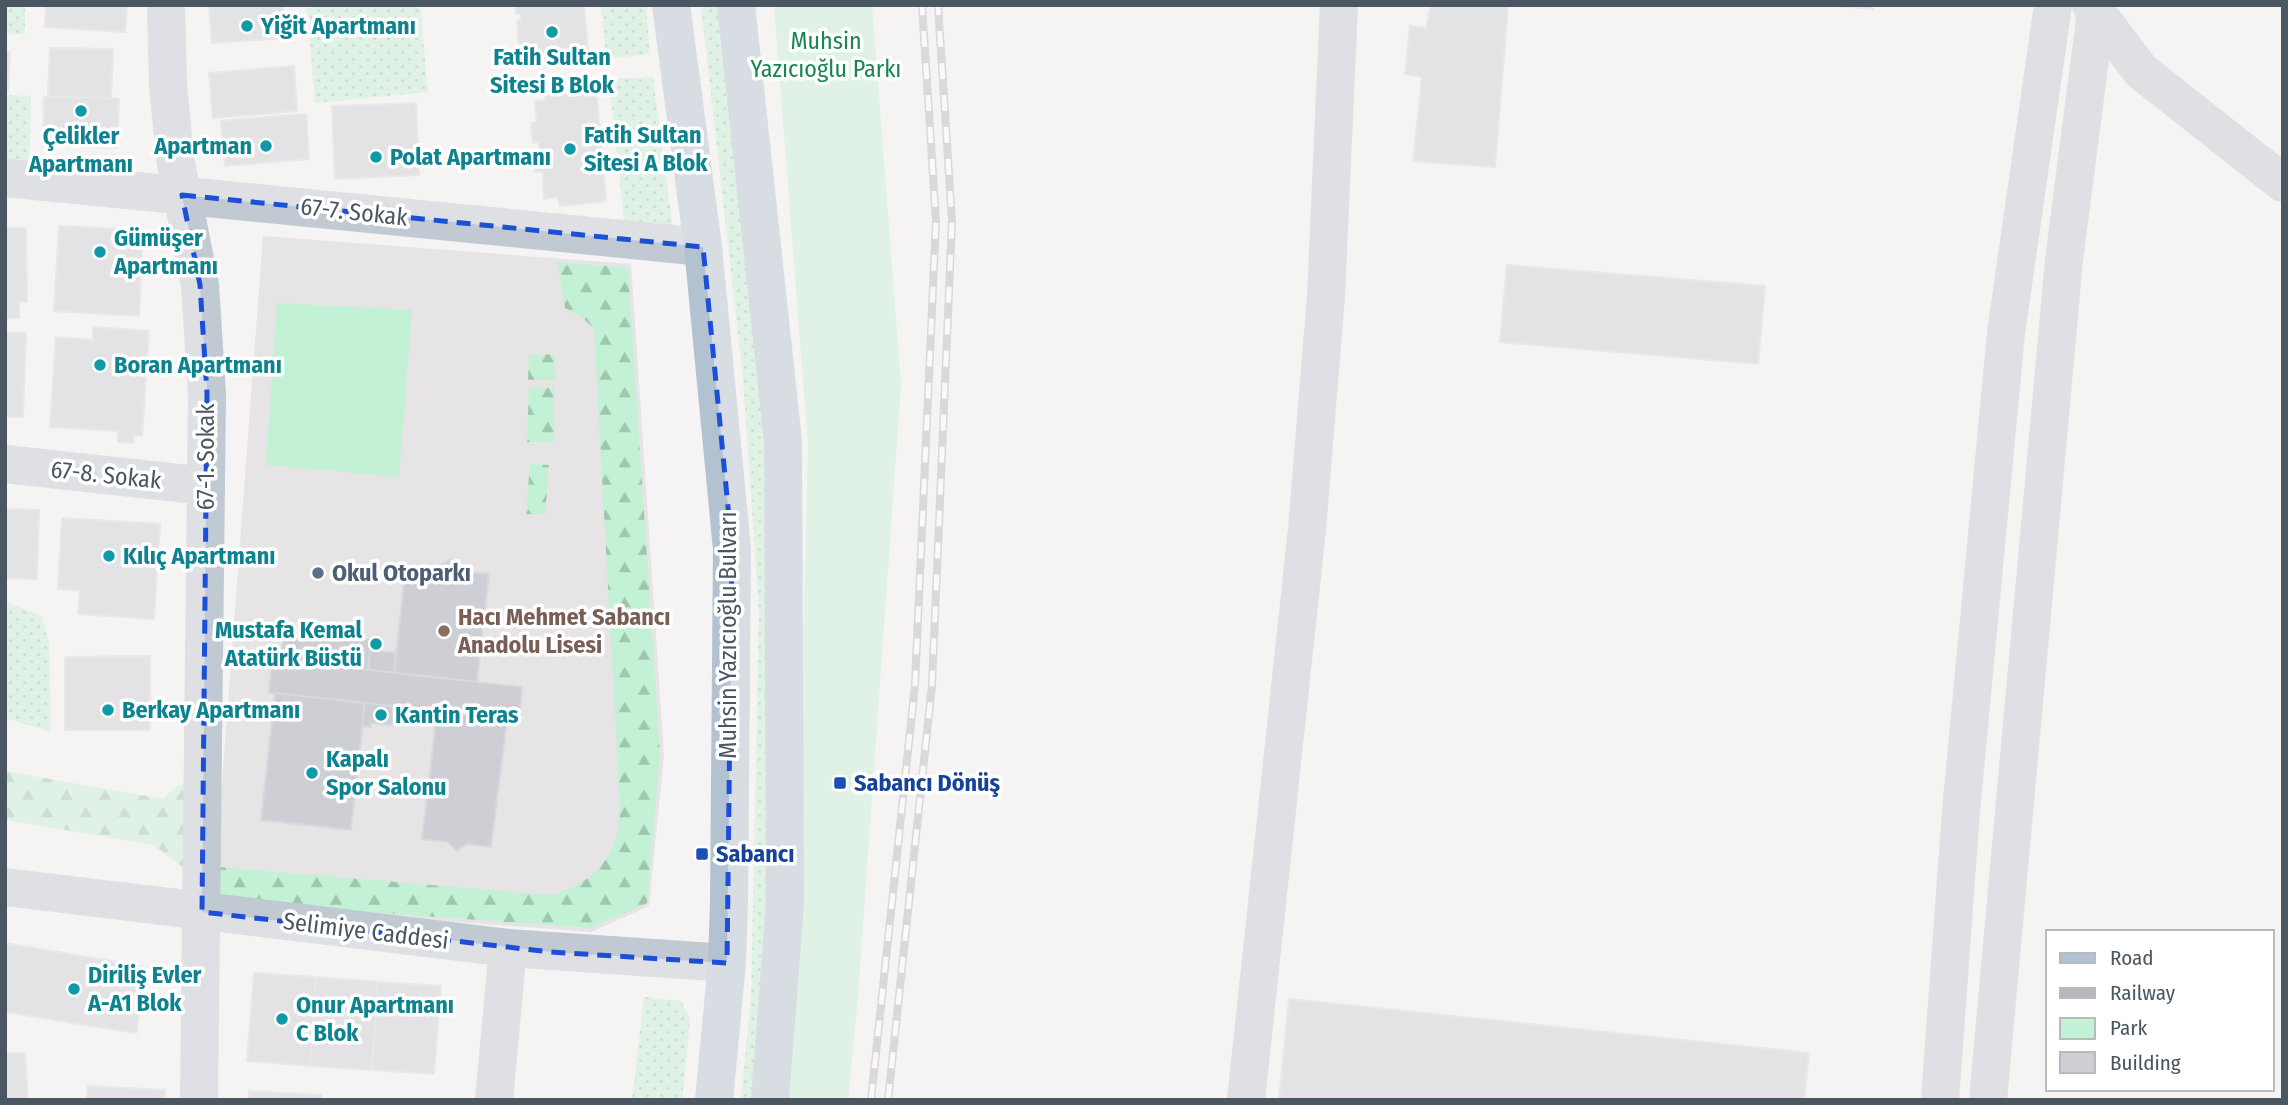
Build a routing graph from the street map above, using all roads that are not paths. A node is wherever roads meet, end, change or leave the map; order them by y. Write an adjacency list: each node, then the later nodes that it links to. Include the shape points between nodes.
1 (166, 5): 9 (street, 67-1. Sokak, via 168,85)
2 (671, 5): 10 (main road, Muhsin Yazıcıoğlu Bulvarı)
3 (736, 5): 20 (main road, via 783,441 785,904)
4 (1339, 5): 21 (street, via 1326,296 1308,516)
5 (2053, 5): 22 (street, via 2006,333 1961,811)
6 (2093, 8): 8 (street, via 2141,71); 23 (street, via 2064,260)
7 (5, 178): 9 (street, 67-7. Sokak)
8 (2283, 183)
9 (183, 195): 10 (street, 67-7. Sokak); 12 (street, 67-1. Sokak, via 200,285 207,393)
10 (703, 247): 16 (main road, Muhsin Yazıcıoğlu Bulvarı, via 732,549)
11 (5, 464): 12 (street, 67-8. Sokak)
12 (206, 486): 14 (street, 67-1. Sokak)
13 (5, 887): 14 (street, Selimiye Caddesi)
14 (202, 912): 15 (street, Selimiye Caddesi); 17 (street, 67-1. Sokak)
15 (508, 948): 16 (street, Selimiye Caddesi); 18 (street)
16 (727, 963): 19 (main road, Muhsin Yazıcıoğlu Bulvarı)
17 (200, 1100)
18 (494, 1100)
19 (714, 1100)
20 (770, 1100)
21 (1246, 1100)
22 (1940, 1100)
23 (1988, 1100)

